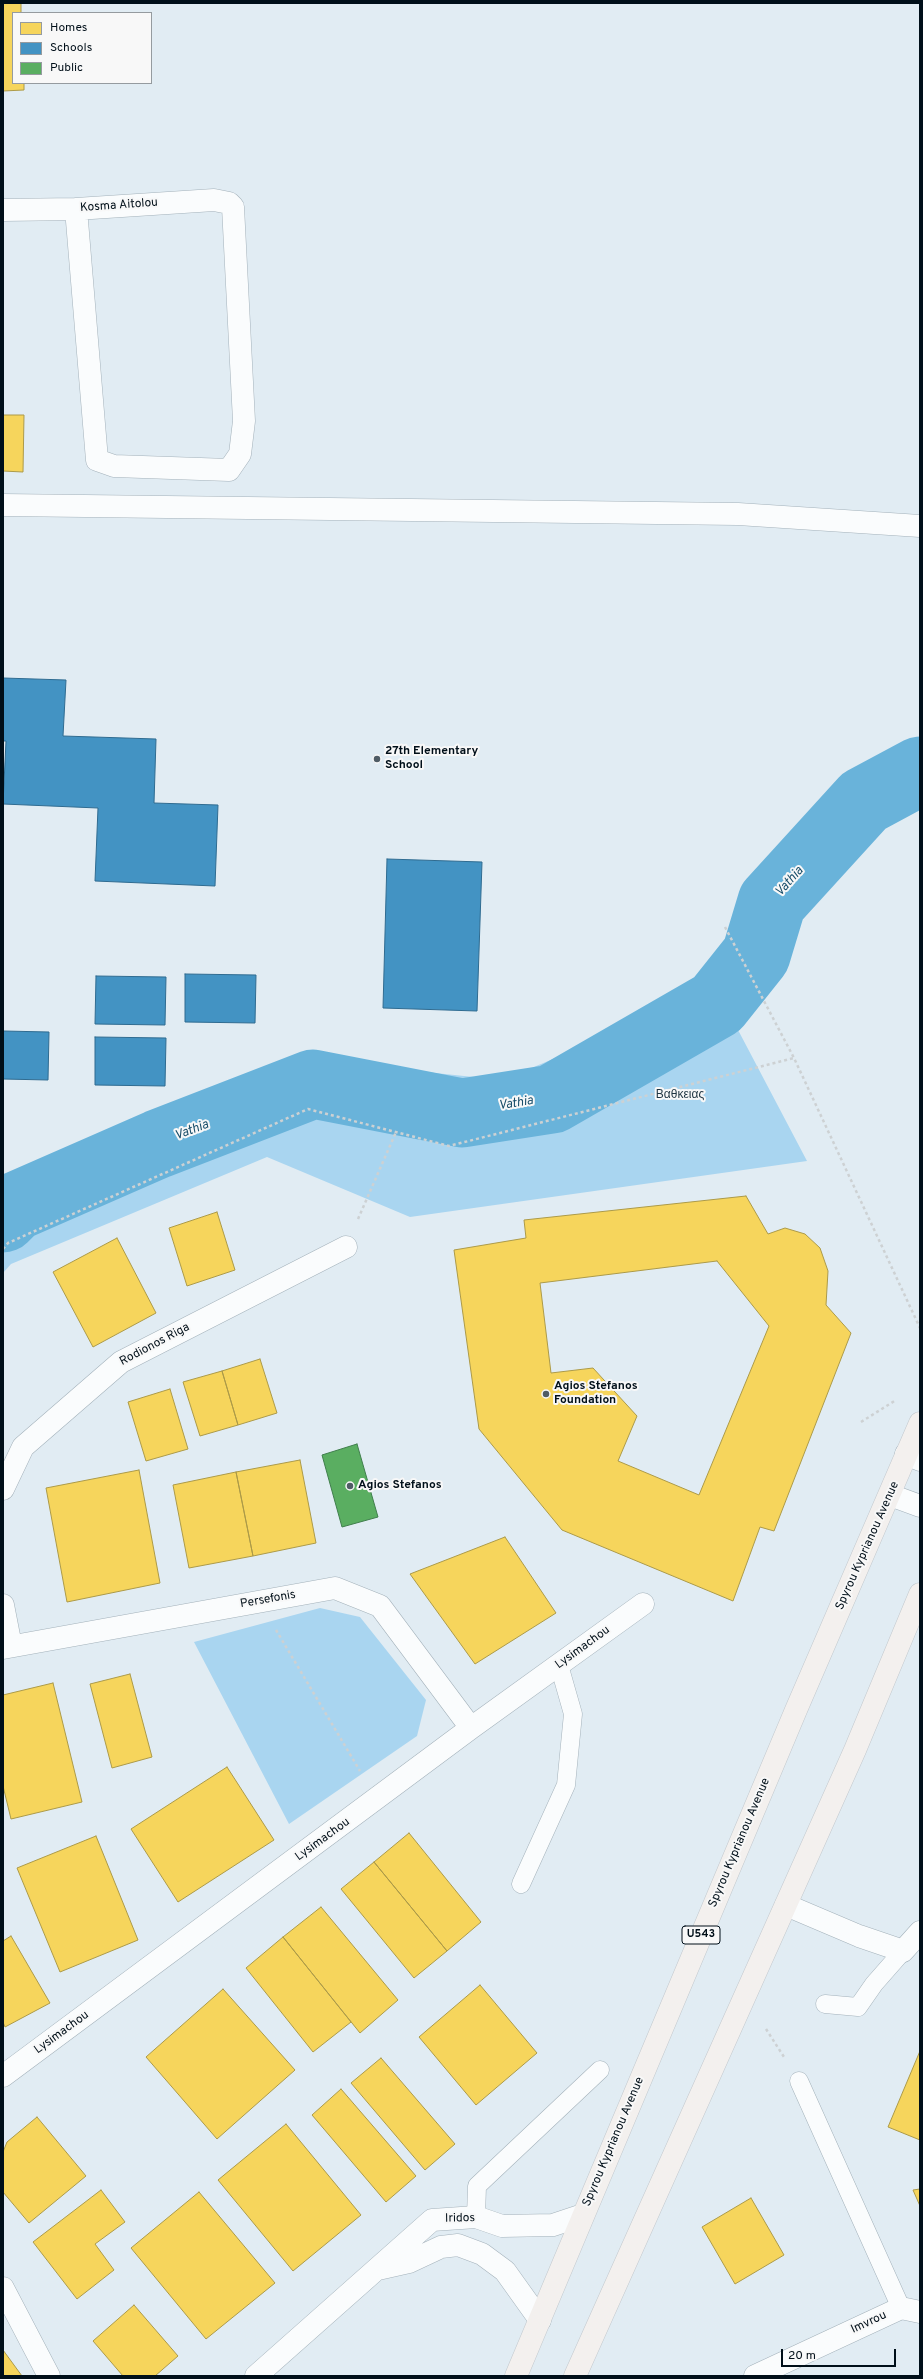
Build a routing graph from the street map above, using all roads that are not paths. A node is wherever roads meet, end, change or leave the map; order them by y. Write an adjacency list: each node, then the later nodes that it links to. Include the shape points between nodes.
1 (76, 209): 1 (street, Kosma Aitolou, via 214,200 229,203 233,207 244,421 240,454 229,470 114,466 98,460); 2 (street, Kosma Aitolou)
2 (3, 210)
3 (3, 504): 4 (street, via 738,514)
4 (920, 526)
5 (346, 1247): 8 (street, Rodionos Riga, via 121,1362 23,1447)
6 (920, 1423): 7 (main road, Spyrou Kyprianou Avenue / U543)
7 (913, 1457): 9 (main road, Spyrou Kyprianou Avenue / U543)
8 (3, 1489)
9 (890, 1495): 10 (street); 25 (main road, Spyrou Kyprianou Avenue / U543, via 796,1710)
10 (920, 1506)
11 (920, 1594): 18 (main road, via 855,1750)
12 (643, 1604): 15 (street, Lysimachou)
13 (3, 1605): 14 (street)
14 (7, 1647): 16 (street, Persefonis, via 335,1588 380,1606)
15 (559, 1665): 16 (street, Lysimachou); 17 (lane, via 573,1714 566,1785)
16 (472, 1728): 23 (street, Lysimachou)
17 (521, 1884)
18 (786, 1905): 20 (street, via 859,1936); 34 (main road)
19 (920, 1932): 20 (street)
20 (903, 1951): 21 (lane, via 858,2006)
21 (825, 2004)
22 (600, 2070): 26 (lane, via 477,2186)
23 (3, 2076)
24 (799, 2081): 29 (lane)
25 (583, 2215): 26 (street, Iridos, via 553,2225 502,2226); 30 (main road, Spyrou Kyprianou Avenue / U543)
26 (476, 2217): 27 (street, Iridos, via 432,2220)
27 (377, 2269): 30 (street, Iridos, via 409,2262 441,2246 458,2245 482,2254 504,2271); 32 (street, Iridos)
28 (3, 2288): 31 (street)
29 (910, 2310): 35 (street, Imvrou)
30 (540, 2320): 33 (main road, Spyrou Kyprianou Avenue / U543)
31 (49, 2376)
32 (256, 2376)
33 (516, 2376)
34 (575, 2376)
35 (754, 2376)

